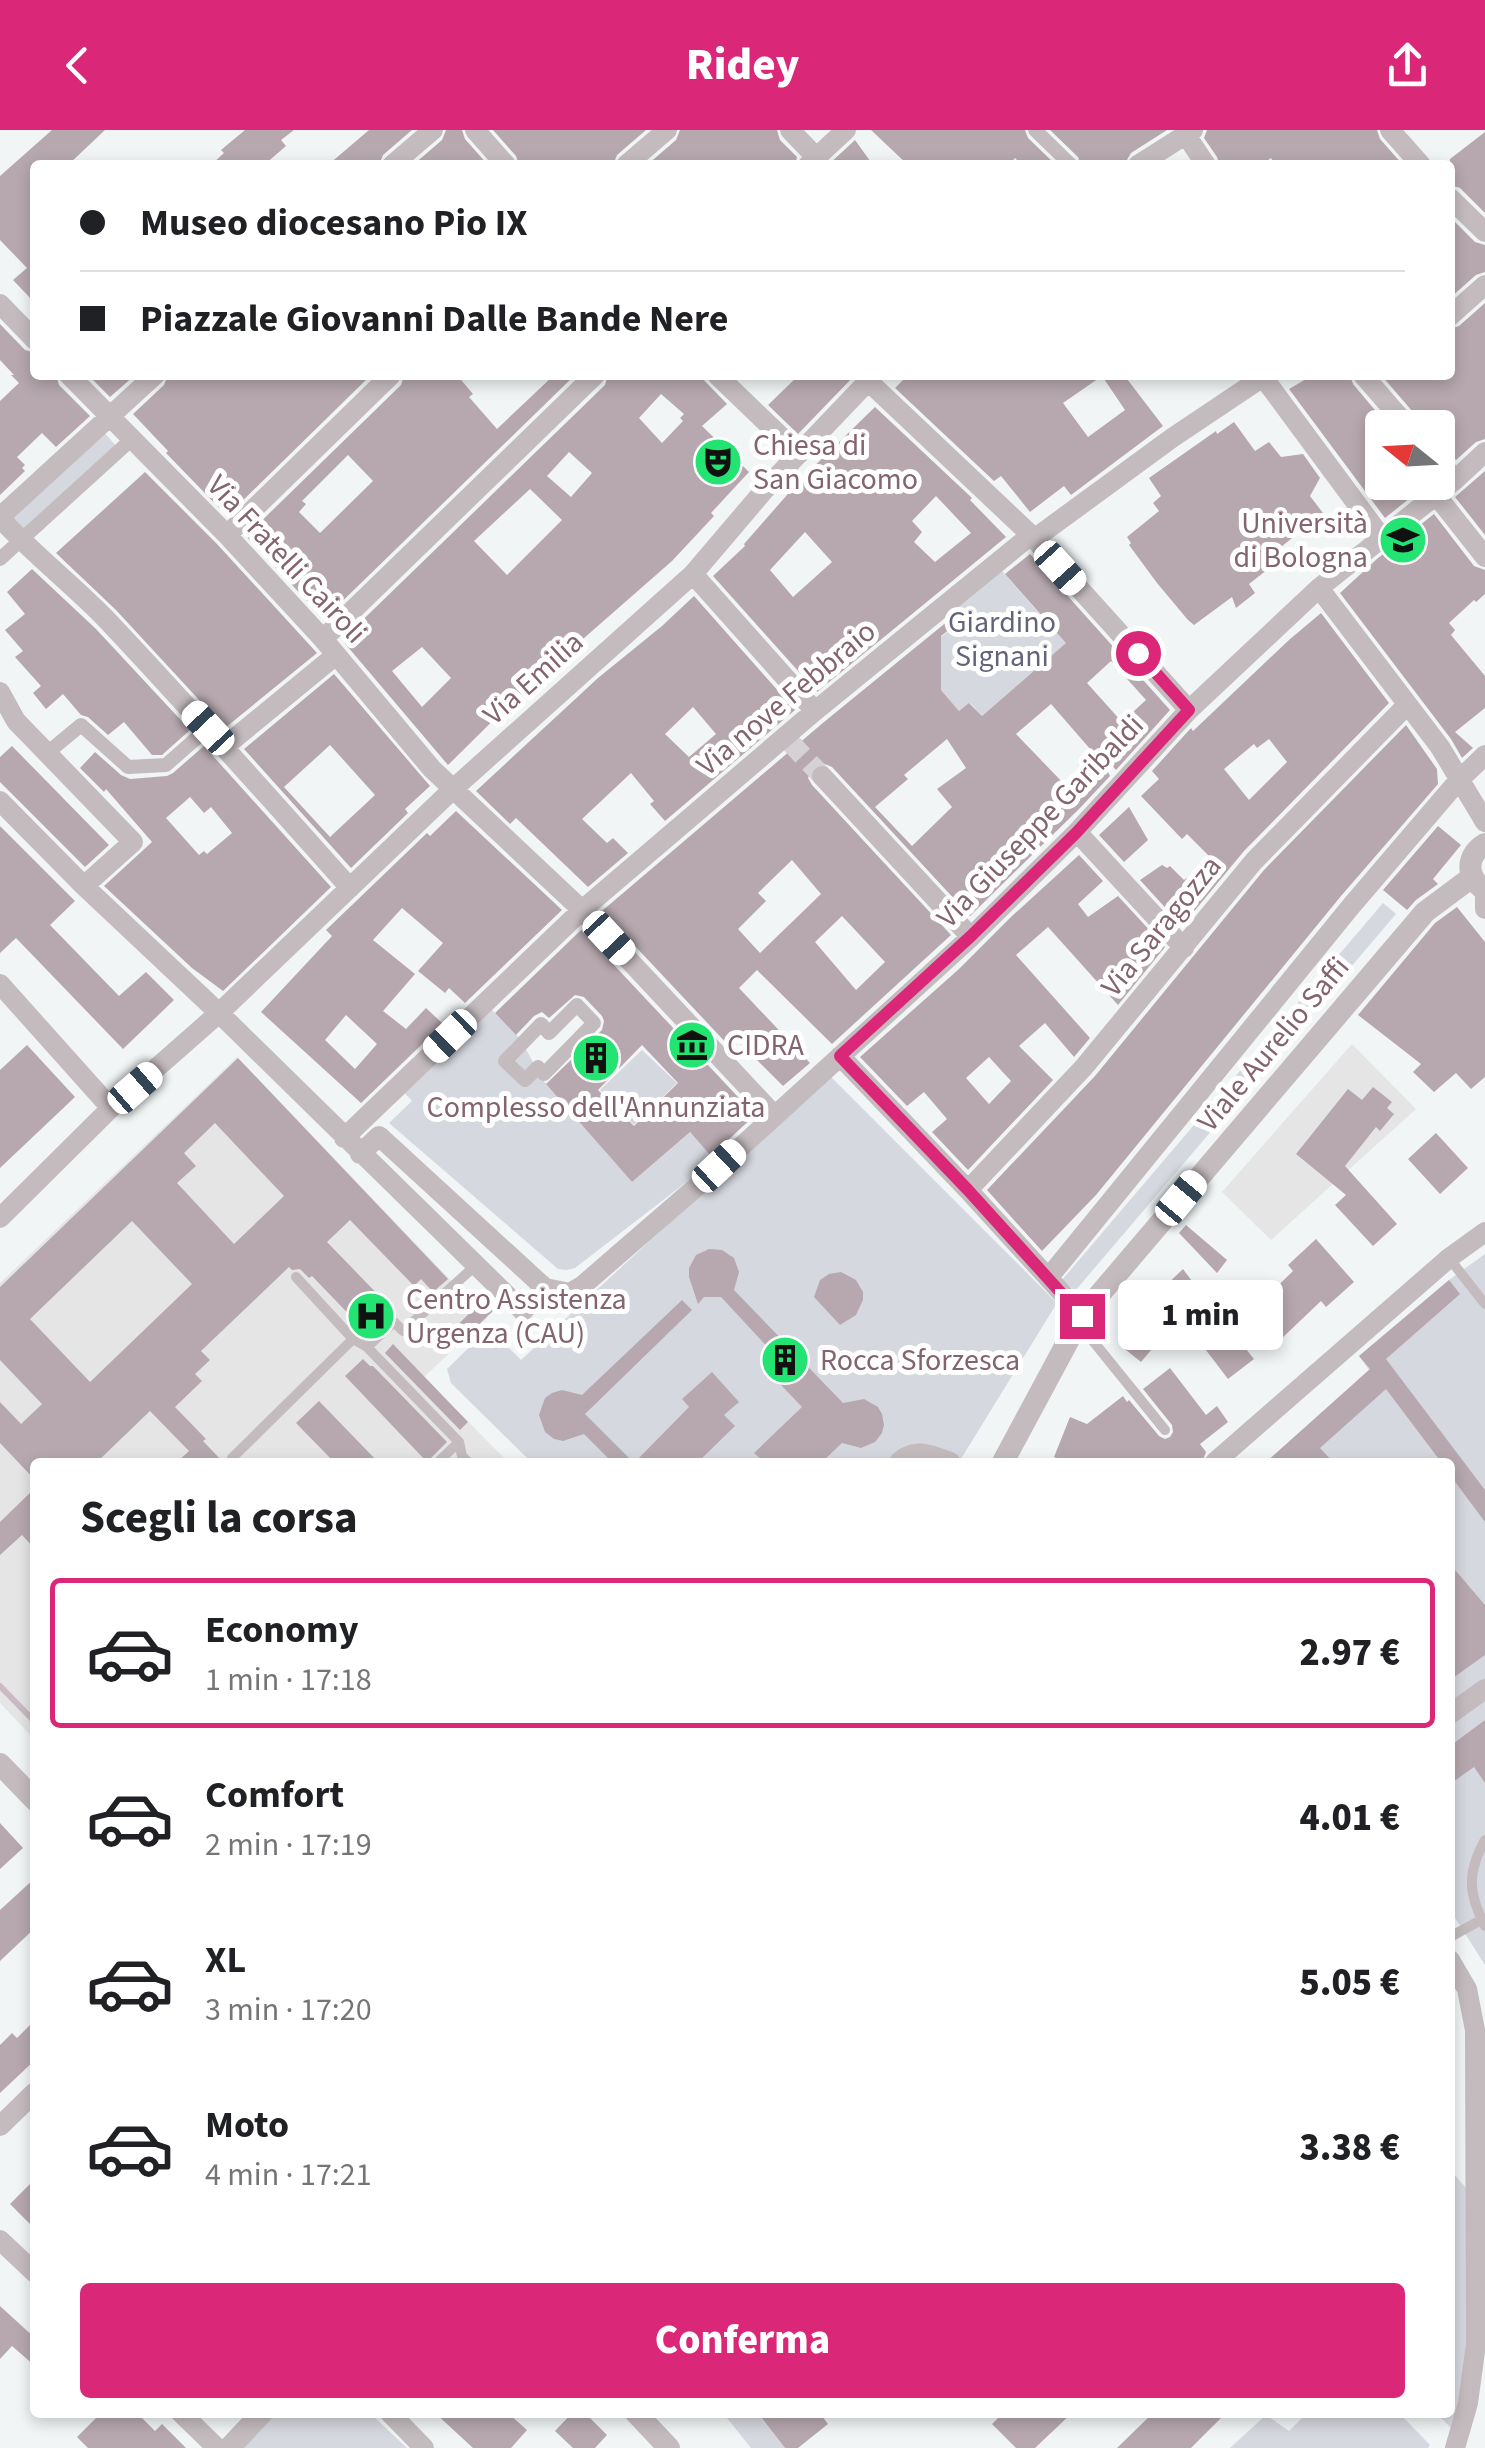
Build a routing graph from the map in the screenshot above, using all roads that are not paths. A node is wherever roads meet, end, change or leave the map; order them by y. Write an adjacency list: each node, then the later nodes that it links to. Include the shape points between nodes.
1 (433, 130): 9 (street)
2 (475, 130): 10 (street)
3 (667, 130): 11 (street)
4 (790, 130): 12 (street)
5 (846, 130): 13 (street)
6 (1034, 130): 14 (street)
7 (1390, 130): 17 (street)
8 (1190, 132): 15 (street); 16 (street)
9 (398, 160)
10 (502, 160)
11 (632, 160)
12 (811, 160)
13 (813, 160)
14 (1066, 160)
15 (1146, 160)
16 (1204, 160)
17 (1417, 160)
18 (1455, 203): 19 (street)
19 (1485, 232)
20 (1485, 285): 22 (street)
21 (0, 304): 23 (street)
22 (1455, 312)
23 (30, 335)
24 (74, 380): 35 (street, Via Fratelli Cairoli)
25 (149, 380): 35 (street)
26 (387, 380): 43 (street)
27 (589, 380): 51 (street)
28 (722, 380): 38 (street)
29 (869, 380): 38 (street, Via Emilia)
30 (873, 380): 44 (street)
31 (1257, 380): 44 (street, Via nove Febbraio)
32 (1276, 380): 45 (street)
33 (1367, 380): 34 (street)
34 (1393, 410)
35 (109, 416): 36 (street, Via Fratelli Cairoli); 42 (street)
36 (132, 440): 43 (street, Via Fratelli Cairoli); 46 (street)
37 (1485, 452): 39 (street, Via Giuseppe Garibaldi)
38 (799, 454): 49 (street, Via Emilia)
39 (1455, 480)
40 (1430, 500): 45 (street, Via Giuseppe Garibaldi)
41 (1440, 500): 47 (street)
42 (0, 517): 46 (street)
43 (228, 536): 51 (street, Via Fratelli Cairoli)
44 (1032, 537): 54 (street); 55 (street, Via nove Febbraio)
45 (1382, 538): 50 (street, Via Giuseppe Garibaldi)
46 (21, 540): 48 (street); 56 (street, via 102,614)
47 (1485, 557)
48 (0, 559)
49 (693, 574): 55 (street); 62 (street, Via Emilia)
50 (1319, 588): 53 (street); 54 (street, Via Giuseppe Garibaldi)
51 (330, 647): 57 (street); 62 (street, Via Fratelli Cairoli)
52 (0, 692): 58 (street)
53 (1406, 706): 61 (street); 73 (street, Via Saragozza, via 1254,861)
54 (1189, 710): 65 (street, Via Giuseppe Garibaldi)
55 (815, 711): 70 (street, Via nove Febbraio)
56 (208, 728): 57 (street); 58 (street, via 166,765 128,767 81,726)
57 (224, 747): 69 (street)
58 (46, 754): 67 (street, via 133,842)
59 (1485, 755): 61 (street, Viale Aurelio Saffi)
60 (822, 776): 72 (street)
61 (1458, 780): 64 (street); 88 (street, Viale Aurelio Saffi)
62 (452, 790): 69 (street, Via Emilia); 70 (street, Via Fratelli Cairoli)
63 (0, 800): 67 (street)
64 (1485, 822)
65 (1077, 832): 72 (street, Via Giuseppe Garibaldi); 73 (street)
66 (1485, 844): 68 (street, via 1471,858)
67 (84, 886): 75 (street)
68 (1481, 886): 71 (street); 91 (street, Viale Aurelio Saffi, via 1425,912)
69 (350, 888): 75 (street, Via Emilia)
70 (582, 910): 79 (street, Via Fratelli Cairoli); 80 (street, Via nove Febbraio)
71 (1485, 910)
72 (971, 936): 76 (street, Via Giuseppe Garibaldi)
73 (1184, 948): 82 (street, Via Saragozza)
74 (3, 992): 78 (street)
75 (220, 1013): 78 (street, Via Emilia); 80 (street)
76 (840, 1056): 79 (street, Via Giuseppe Garibaldi); 82 (street)
77 (505, 1060): 77 (street, via 541,1024 549,1032 576,1005 594,1023 544,1074 538,1067 525,1080)
78 (112, 1108): 83 (street, Via Emilia)
79 (774, 1115): 89 (street, Via Giuseppe Garibaldi, via 582,1286 570,1293)
80 (344, 1138): 81 (street)
81 (360, 1154): 86 (street); 89 (street, via 379,1136)
82 (968, 1190): 88 (street)
83 (0, 1218)
84 (1485, 1232): 85 (street)
85 (1450, 1258): 90 (lane); 102 (street)
86 (475, 1266): 89 (street, Via Giuseppe Garibaldi, via 523,1312); 93 (lane, via 403,1331 394,1322)
87 (296, 1278): 92 (lane)
88 (1048, 1278): 91 (street)
89 (545, 1288)
90 (1485, 1304)
91 (1079, 1320): 94 (lane); 101 (street, Viale Aurelio Saffi)
92 (352, 1340): 93 (lane); 96 (lane)
93 (366, 1347): 95 (lane)
94 (1164, 1430)
95 (459, 1442): 97 (lane); 98 (lane)
96 (232, 1458)
97 (442, 1458)
98 (464, 1458)
99 (903, 1458): 100 (street, via 925,1452)
100 (940, 1458)
101 (1004, 1458)
102 (1220, 1458)
103 (1485, 1689): 104 (street)
104 (1455, 1710)
105 (0, 1764): 106 (street)
106 (30, 1795)
107 (1485, 1840): 108 (lane, via 1471,1882)
108 (1483, 1923): 109 (lane)
109 (1455, 1934)
110 (1455, 1967): 111 (street)
111 (1476, 1994): 113 (street)
112 (1485, 2060): 113 (street)
113 (1475, 2086): 126 (street, via 1476,2344)
114 (30, 2097): 115 (street)
115 (0, 2126)
116 (0, 2240): 117 (street)
117 (30, 2268)
118 (186, 2418): 122 (street)
119 (258, 2418): 123 (street)
120 (394, 2418): 124 (street)
121 (640, 2418): 125 (street)
122 (217, 2448)
123 (230, 2448)
124 (424, 2448)
125 (669, 2448)
126 (1455, 2448)

